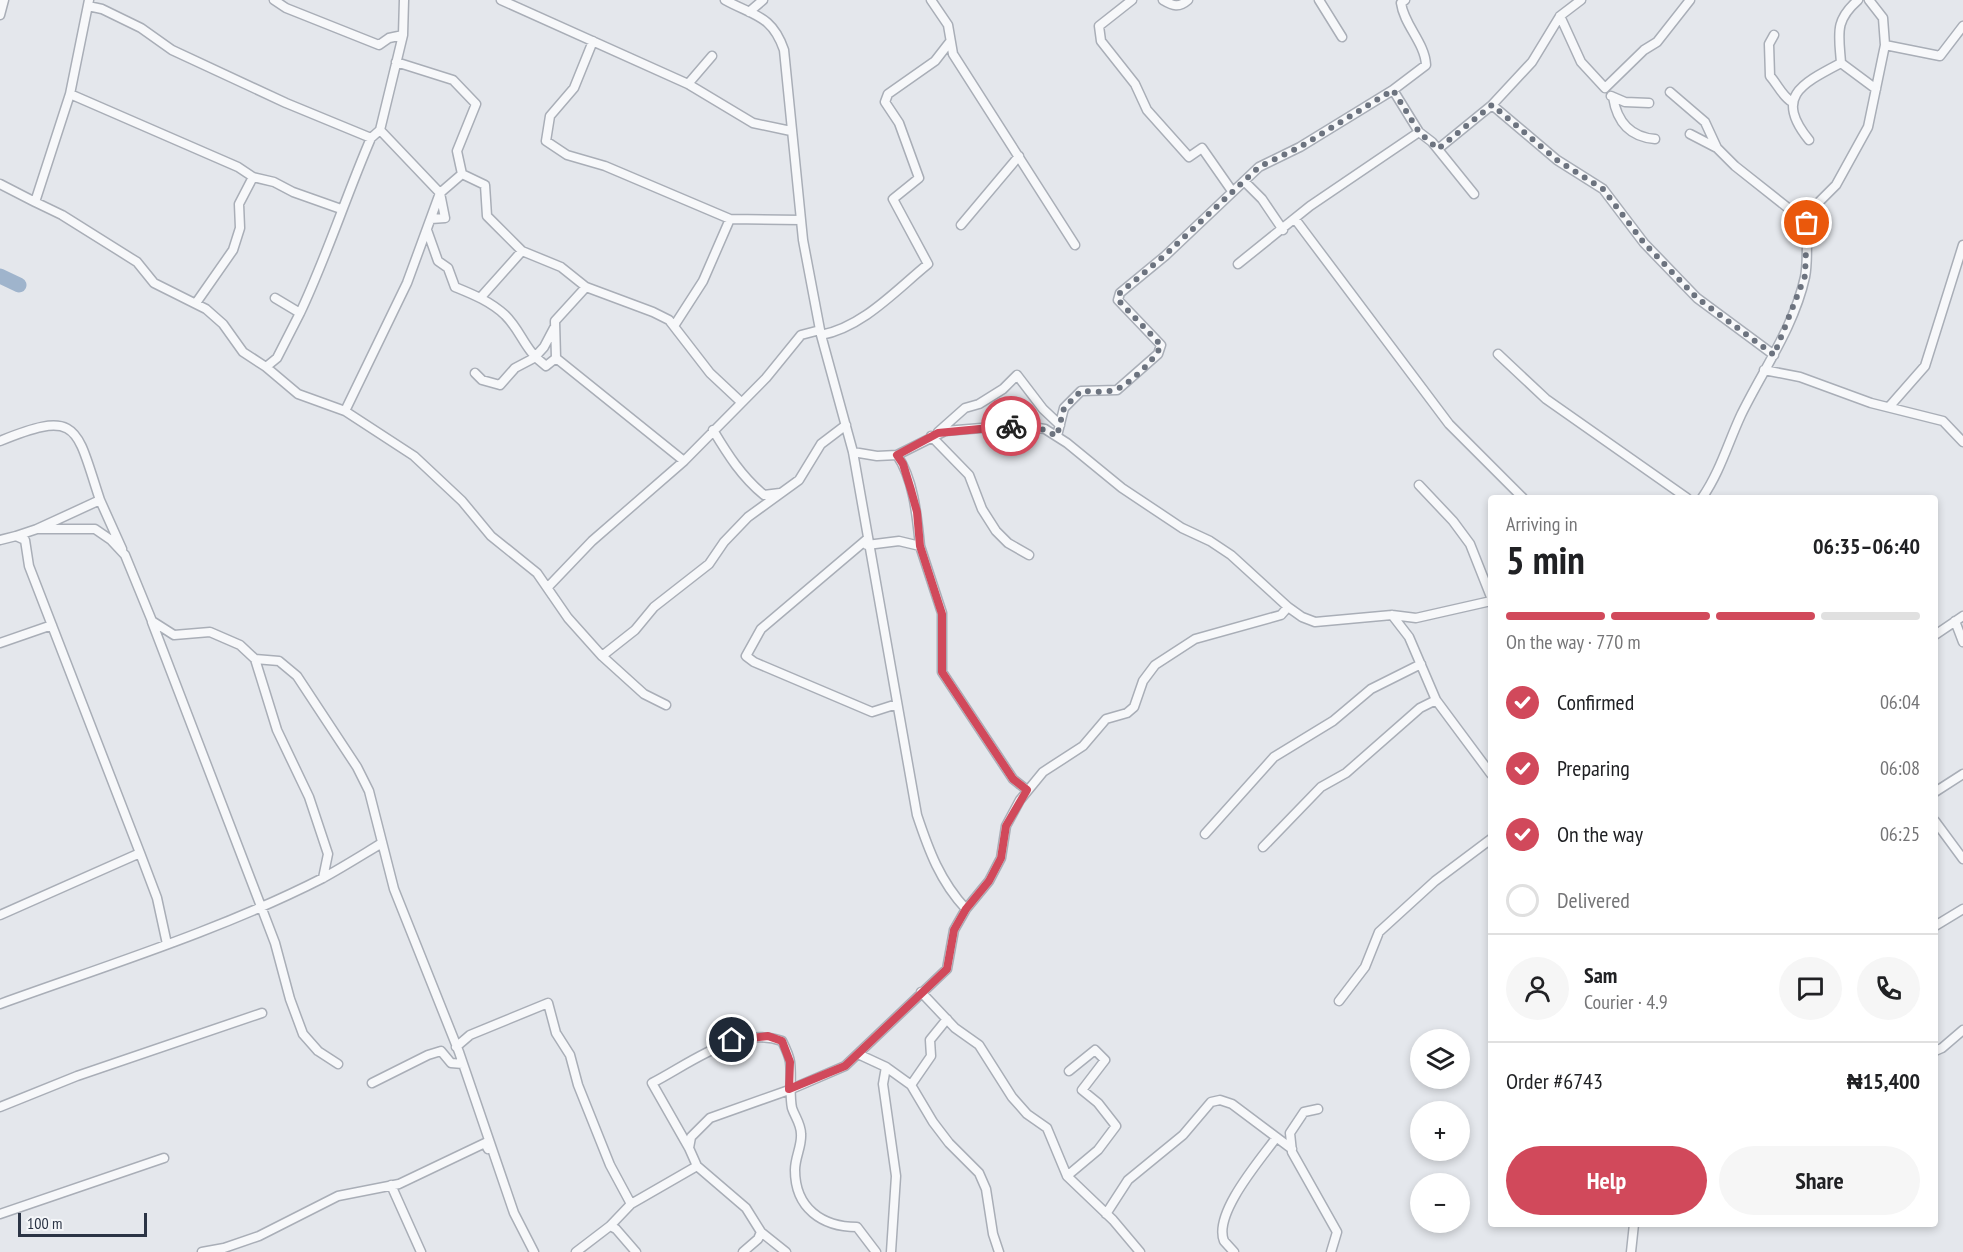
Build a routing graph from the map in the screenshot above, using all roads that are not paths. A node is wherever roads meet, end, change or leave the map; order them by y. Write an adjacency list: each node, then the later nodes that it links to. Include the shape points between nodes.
1 (4, 0): 19 (street)
2 (274, 0): 22 (street, via 379,45)
3 (404, 0): 22 (street)
4 (501, 0): 25 (street)
5 (725, 0): 18 (street)
6 (763, 0): 18 (street)
7 (931, 0): 26 (street, via 948,25)
8 (1132, 0): 55 (street, via 1099,26 1101,41 1135,84 1147,110 1189,157 1202,148)
9 (1163, 0): 10 (street, via 1174,6)
10 (1188, 0)
11 (1319, 0): 24 (street)
12 (1405, 0): 34 (street, via 1401,3 1402,12 1426,65)
13 (1581, 0): 20 (street)
14 (1690, 0): 32 (street, via 1657,42)
15 (1858, 0): 30 (street, via 1839,23)
16 (1869, 0): 27 (street, via 1883,18)
17 (88, 3): 36 (street); 45 (street, via 141,28 172,50)
18 (749, 12): 42 (street, via 762,16 779,36 784,50)
19 (0, 15)
20 (1560, 16): 32 (street, via 1581,62); 40 (street, via 1532,62)
21 (1963, 26): 27 (street, via 1940,56)
22 (403, 35): 29 (street)
23 (1774, 35): 38 (street, via 1769,44 1770,76 1782,95)
24 (1342, 37)
25 (592, 41): 31 (street); 61 (street, via 574,88 550,116 546,141 567,155 605,166)
26 (949, 43): 50 (street); 79 (street, via 934,61 888,94 885,102 899,123 919,178 893,199 928,264 860,320 836,332)
27 (1885, 45): 33 (street)
28 (712, 56): 31 (street)
29 (396, 62): 41 (street); 51 (street, via 453,80 476,104 458,151)
30 (1840, 63): 33 (street); 38 (street, via 1805,86)
31 (688, 84): 42 (street, via 753,123)
32 (1605, 88): 37 (street)
33 (1876, 89): 64 (street, via 1868,127 1836,185 1808,213)
34 (1393, 90): 43 (street); 53 (street, via 1300,147 1259,167)
35 (1670, 92): 48 (street, via 1705,122)
36 (70, 94): 52 (street, via 238,166); 58 (street)
37 (1612, 97): 39 (street); 46 (street, via 1615,112 1630,132)
38 (1792, 102): 47 (street, via 1795,123)
39 (1649, 104)
40 (1492, 105): 49 (street); 81 (street, via 1557,160 1603,189 1644,243 1697,298)
41 (380, 130): 45 (street); 56 (street)
42 (791, 131): 63 (street)
43 (1419, 132): 49 (street); 62 (street)
44 (1690, 134): 48 (street)
45 (371, 138): 59 (street)
46 (1656, 139)
47 (1809, 140)
48 (1717, 148): 64 (street)
49 (1438, 149): 57 (street)
50 (1019, 156): 65 (street); 68 (street)
51 (462, 174): 56 (street); 70 (street, via 485,185 487,216)
52 (253, 177): 59 (street); 75 (street, via 239,204 240,228 233,250)
53 (1244, 180): 55 (street); 67 (street)
54 (0, 184): 58 (street)
55 (1232, 191): 89 (street, via 1120,293 1118,300 1161,345 1158,354 1117,390 1081,391)
56 (440, 193): 60 (street); 60 (street, via 445,218)
57 (1474, 194)
58 (34, 202): 75 (street, via 137,262 154,283)
59 (341, 209): 76 (street, via 326,258)
60 (431, 219): 66 (street)
61 (730, 219): 63 (street); 78 (street, via 703,281)
62 (1295, 219): 67 (street); 104 (street, via 1449,424)
63 (801, 220): 79 (street)
64 (1807, 223): 81 (street, via 1805,276)
65 (961, 225)
66 (427, 229): 73 (street, via 438,261 448,268 454,287); 90 (street, via 407,283)
67 (1283, 230): 71 (street)
68 (1075, 245)
69 (1963, 245): 88 (street, via 1924,366)
70 (522, 251): 72 (street, via 561,267); 73 (street)
71 (1238, 264)
72 (586, 287): 77 (street, via 555,321); 78 (street, via 653,312)
73 (481, 297): 82 (street, via 506,315)
74 (275, 298): 76 (street)
75 (196, 303): 84 (street, via 223,324 243,352)
76 (300, 313): 84 (street, via 277,358)
77 (555, 326): 82 (street); 83 (street)
78 (674, 326): 87 (street, via 710,373)
79 (820, 333): 87 (street, via 801,335); 92 (street)
80 (1498, 354): 105 (street, via 1546,399)
81 (1774, 355): 85 (street)
82 (534, 358): 83 (street, via 546,366); 86 (street, via 515,368 500,386)
83 (556, 358): 101 (street)
84 (266, 368): 90 (street, via 298,394)
85 (1764, 370): 88 (street, via 1800,377); 106 (street)
86 (475, 373)
87 (741, 402): 94 (street)
88 (1889, 407): 98 (street, via 1943,421)
89 (1064, 408): 91 (street); 93 (street)
90 (345, 411): 115 (street, via 414,456 462,501 490,536 537,573)
91 (1045, 411): 93 (street); 95 (street, via 1017,375 1004,389 965,408)
92 (846, 425): 99 (street); 103 (street, via 821,444 799,480)
93 (1060, 425): 96 (street)
94 (713, 430): 101 (street); 103 (street, via 753,486 764,495)
95 (934, 434): 96 (street, via 1027,425); 100 (street); 114 (street, via 969,476 982,510 996,531)
96 (1057, 436): 118 (street, via 1139,499 1232,555)
97 (0, 441): 107 (street, via 38,426 57,424 71,430 79,438)
98 (1963, 442)
99 (853, 452): 100 (street); 111 (street)
100 (897, 455): 112 (street, via 917,512)
101 (684, 460): 115 (street, via 592,541)
102 (1419, 485): 116 (street, via 1470,544)
103 (780, 493): 127 (street, via 748,517 709,564 654,607 635,630)
104 (1520, 495)
105 (1683, 495)
106 (1704, 495)
107 (100, 500): 108 (street); 113 (street)
108 (37, 529): 109 (street); 113 (street, via 95,529)
109 (16, 536): 110 (street); 123 (street, via 25,540 29,566)
110 (0, 540)
111 (867, 542): 112 (street, via 899,541); 131 (street); 131 (street, via 761,629 746,656 872,712)
112 (920, 546): 135 (street, via 942,614 943,674 1013,779)
113 (125, 555): 121 (street)
114 (1029, 555)
115 (548, 587): 127 (street, via 568,618)
116 (1488, 591)
117 (1488, 600): 119 (street, via 1416,618)
118 (1288, 607): 119 (street, via 1315,622); 135 (street, via 1281,615 1195,639 1155,665 1143,681 1134,707 1106,719 1083,746 1043,772)
119 (1392, 615): 129 (street)
120 (1963, 616): 122 (street)
121 (152, 621): 128 (street, via 174,635 210,632 240,645); 145 (street)
122 (1955, 621): 124 (street); 125 (street)
123 (52, 625): 126 (street); 142 (street)
124 (1938, 633)
125 (1963, 642)
126 (0, 643)
127 (602, 656): 132 (street, via 644,694)
128 (255, 658): 140 (street, via 279,661 297,676 362,776); 144 (street, via 277,730 309,797 328,854)
129 (1421, 664): 130 (street); 138 (street, via 1371,688 1333,720 1274,757)
130 (1436, 700): 133 (street); 141 (street, via 1420,708 1346,773 1321,787)
131 (897, 704): 146 (street, via 916,815 935,867 948,890)
132 (666, 705)
133 (1488, 770)
134 (1963, 774): 136 (street)
135 (1027, 790): 146 (street, via 1006,826 1001,858 989,881)
136 (1938, 790)
137 (1938, 825): 143 (street)
138 (1205, 834)
139 (1488, 841): 152 (street, via 1435,881 1379,932 1365,967)
140 (382, 843): 144 (street); 157 (street, via 394,889)
141 (1263, 847)
142 (140, 853): 148 (street); 150 (street, via 157,898)
143 (1963, 859)
144 (323, 878): 145 (street)
145 (261, 906): 150 (street); 160 (street, via 303,1034 318,1051)
146 (966, 909): 151 (street, via 954,930 947,969)
147 (1963, 909): 149 (street)
148 (0, 915)
149 (1938, 924)
150 (168, 944): 153 (street)
151 (921, 992): 155 (street); 159 (street)
152 (1339, 1000)
153 (0, 1004)
154 (262, 1013): 167 (street, via 77,1076)
155 (947, 1019): 165 (street, via 930,1040 931,1056); 174 (street, via 979,1045 1012,1097 1047,1128)
156 (1963, 1029): 158 (street)
157 (456, 1047): 161 (street); 176 (street, via 470,1035 548,1003 556,1034 570,1055 610,1166)
158 (1938, 1050)
159 (858, 1054): 162 (street); 166 (street, via 845,1066)
160 (338, 1064)
161 (463, 1064): 164 (street, via 451,1063 441,1051); 178 (street)
162 (886, 1067): 165 (street); 191 (street, via 883,1084 896,1176)
163 (1069, 1071): 174 (street, via 1095,1050 1105,1060 1082,1090 1116,1126 1098,1150)
164 (372, 1083)
165 (911, 1085): 192 (street, via 933,1122 980,1173)
166 (789, 1089): 170 (street, via 711,1118 691,1137); 170 (street, via 790,1062 782,1041 768,1036 732,1040 652,1083); 190 (street, via 792,1108 801,1126 795,1171 804,1203 825,1222 857,1227)
167 (0, 1107)
168 (1318, 1108): 171 (street, via 1304,1112 1297,1120 1290,1133)
169 (1276, 1138): 171 (street); 179 (street, via 1232,1104 1211,1102 1183,1136 1128,1180); 194 (street, via 1237,1192 1222,1226 1224,1241)
170 (689, 1148): 173 (street)
171 (1292, 1149): 195 (street, via 1337,1232)
172 (164, 1158): 177 (street)
173 (697, 1166): 176 (street); 182 (street, via 746,1208)
174 (1067, 1176): 179 (street)
175 (391, 1185): 178 (street, via 485,1143); 183 (street, via 338,1196 259,1236); 184 (street)
176 (631, 1204): 180 (street)
177 (0, 1214)
178 (514, 1214): 185 (street)
179 (1106, 1214): 193 (street)
180 (610, 1226): 186 (street); 187 (street)
181 (1634, 1227): 196 (street)
182 (761, 1232): 188 (street); 189 (street)
183 (202, 1252)
184 (421, 1252)
185 (534, 1252)
186 (576, 1252)
187 (636, 1252)
188 (743, 1252)
189 (786, 1252)
190 (876, 1252)
191 (891, 1252)
192 (999, 1252)
193 (1140, 1252)
194 (1234, 1252)
195 (1331, 1252)
196 (1631, 1252)

